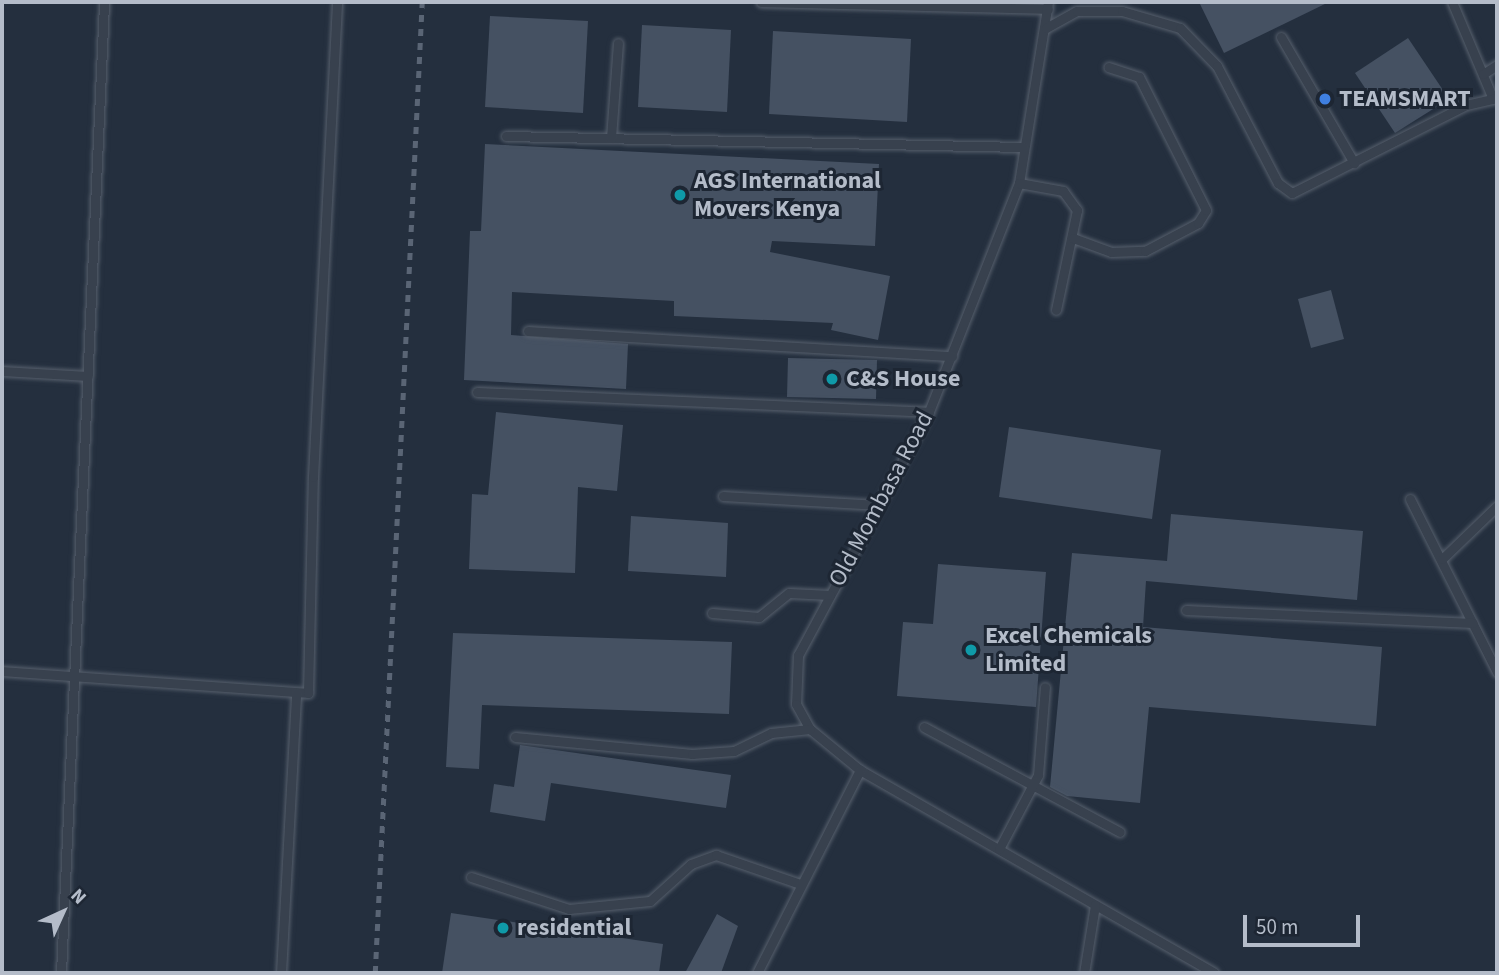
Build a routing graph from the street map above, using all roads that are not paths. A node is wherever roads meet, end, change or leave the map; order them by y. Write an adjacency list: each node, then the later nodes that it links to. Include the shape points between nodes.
1 (104, 2): 23 (lane)
2 (337, 2): 39 (lane, via 313,477 308,693)
3 (761, 2): 5 (lane)
4 (1452, 2): 11 (lane)
5 (1048, 5): 6 (lane, Old Mombasa Road)
6 (1046, 29): 15 (lane, Old Mombasa Road); 16 (lane, via 1077,11 1122,11 1180,28 1217,66 1283,191 1299,193)
7 (1281, 37): 16 (lane)
8 (618, 43): 14 (lane)
9 (1497, 65): 11 (lane)
10 (1109, 66): 18 (lane, via 1139,77 1206,210 1198,223 1145,251 1111,252)
11 (1483, 74): 12 (lane)
12 (1495, 98): 16 (lane, via 1457,109)
13 (506, 136): 14 (lane)
14 (611, 138): 15 (lane)
15 (1024, 147): 17 (lane, Old Mombasa Road)
16 (1354, 163)
17 (1019, 183): 18 (lane, via 1070,196 1077,210); 21 (lane, Old Mombasa Road)
18 (1073, 238): 19 (lane)
19 (1056, 310)
20 (528, 331): 21 (lane)
21 (952, 356): 25 (lane, Old Mombasa Road)
22 (2, 371): 23 (lane)
23 (88, 376): 37 (lane)
24 (477, 392): 25 (lane)
25 (929, 412): 28 (lane, Old Mombasa Road)
26 (723, 496): 28 (lane)
27 (1410, 499): 30 (lane)
28 (879, 505): 31 (lane, Old Mombasa Road)
29 (1497, 506): 30 (lane)
30 (1442, 559): 34 (lane)
31 (830, 595): 33 (lane, via 789,593 759,617); 41 (lane, Old Mombasa Road, via 798,655 793,681 796,704)
32 (1186, 610): 34 (lane)
33 (712, 613)
34 (1473, 623): 36 (lane)
35 (2, 671): 37 (lane)
36 (1497, 672)
37 (74, 676): 39 (lane); 50 (lane)
38 (1045, 687): 44 (lane)
39 (296, 692): 51 (lane)
40 (924, 727): 44 (lane)
41 (810, 729): 42 (lane, via 771,733 734,751 692,754); 43 (lane, Old Mombasa Road)
42 (515, 737)
43 (860, 769): 46 (lane, Old Mombasa Road); 48 (lane)
44 (1035, 786): 45 (lane); 46 (lane)
45 (1120, 832)
46 (999, 849): 49 (lane, Old Mombasa Road)
47 (471, 877): 48 (lane, via 569,909 650,901 691,864 716,855)
48 (800, 884): 52 (lane)
49 (1096, 905): 53 (lane); 54 (lane, Old Mombasa Road)
50 (61, 973)
51 (281, 973)
52 (757, 973)
53 (1084, 973)
54 (1214, 973)

